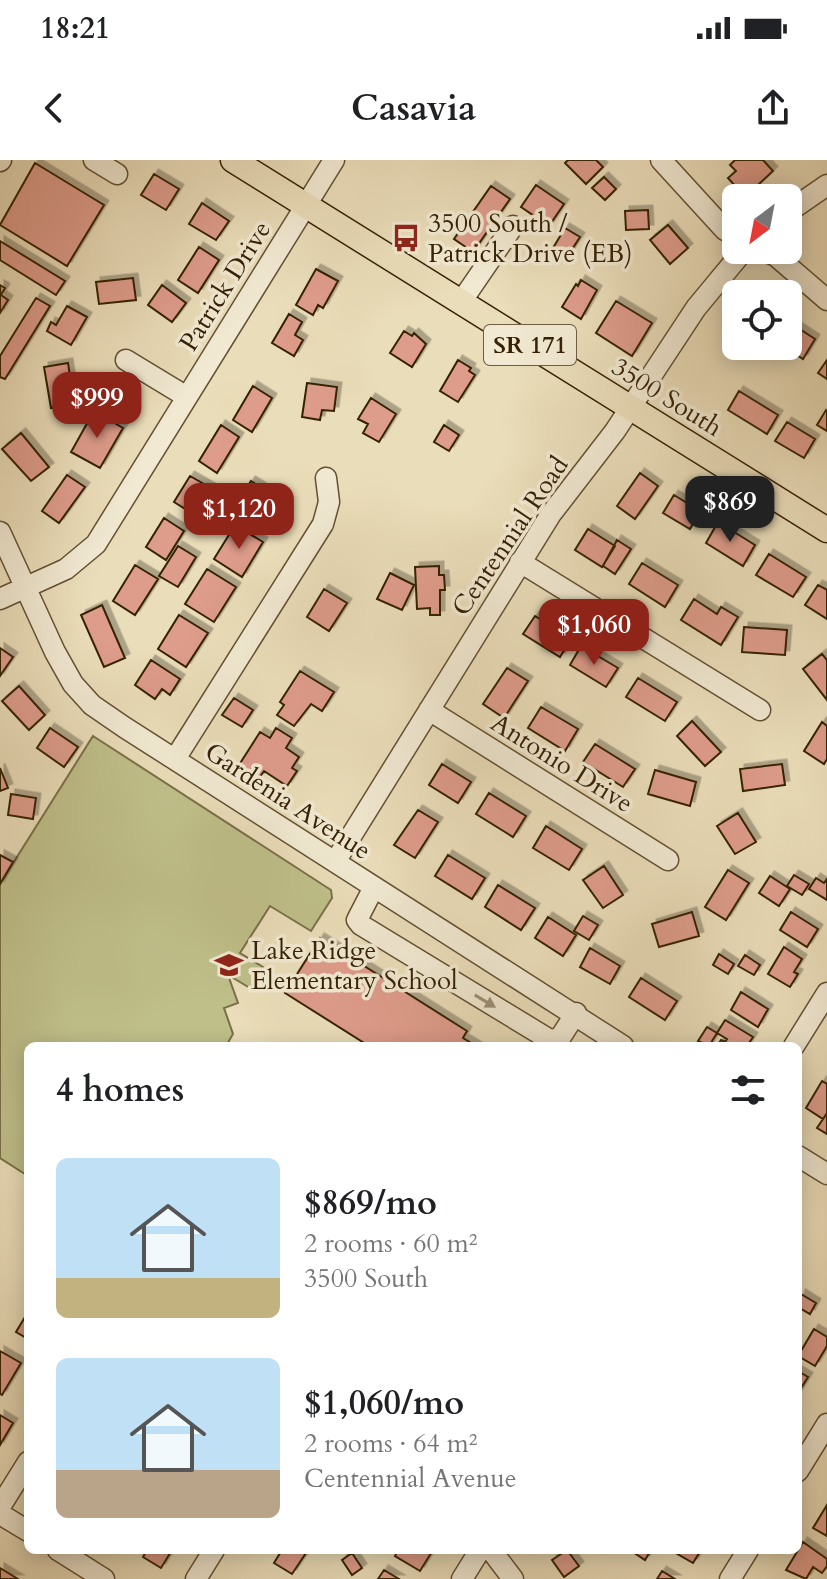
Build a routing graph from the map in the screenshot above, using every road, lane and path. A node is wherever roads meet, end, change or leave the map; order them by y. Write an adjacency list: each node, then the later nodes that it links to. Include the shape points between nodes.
1 (94, 160): 5 (street)
2 (233, 160): 8 (main road, 3500 South / SR 171)
3 (334, 160): 8 (street, Patrick Drive)
4 (661, 160): 10 (street)
5 (117, 174)
6 (827, 185): 7 (street)
7 (802, 202)
8 (305, 205): 14 (main road, 3500 South / SR 171); 16 (street, Patrick Drive)
9 (513, 226): 14 (street)
10 (722, 227)
11 (732, 264): 17 (street, Centennial Road, via 696,308)
12 (785, 264): 13 (street)
13 (827, 300)
14 (461, 302): 17 (main road, 3500 South / SR 171)
15 (126, 360): 16 (street)
16 (187, 397): 22 (street, Patrick Drive, via 96,544 66,569)
17 (631, 408): 19 (main road, 3500 South / SR 171); 21 (street, Centennial Road)
18 (326, 478): 26 (street, via 329,502 323,524)
19 (827, 530)
20 (0, 532): 22 (street, Gardenia Avenue)
21 (520, 562): 24 (street, Centennial Road); 25 (street)
22 (26, 587): 23 (street, Patrick Drive); 26 (street, Gardenia Avenue, via 73,684 92,705)
23 (0, 599)
24 (429, 710): 27 (street, Antonio Drive); 28 (street, Centennial Road)
25 (760, 710)
26 (175, 759): 28 (street, Gardenia Avenue)
27 (668, 860)
28 (335, 862): 29 (street, Gardenia Avenue)
29 (374, 887): 31 (street, Gardenia Avenue); 31 (street, one-way to 31, via 358,915 361,925 550,1040 560,1038)
30 (827, 993): 33 (street)
31 (576, 1013): 32 (street, Gardenia Avenue)
32 (617, 1042)
33 (796, 1042)
34 (802, 1158): 35 (street)
35 (827, 1174)
36 (827, 1424): 37 (street)
37 (802, 1465)
38 (24, 1468): 39 (street)
39 (0, 1507)
40 (0, 1514): 41 (street)
41 (24, 1529)
42 (64, 1554): 47 (street)
43 (212, 1554): 48 (street)
44 (478, 1554): 49 (street)
45 (494, 1554): 50 (street)
46 (746, 1554): 51 (street)
47 (104, 1579)
48 (196, 1579)
49 (462, 1579)
50 (513, 1579)
51 (730, 1579)

